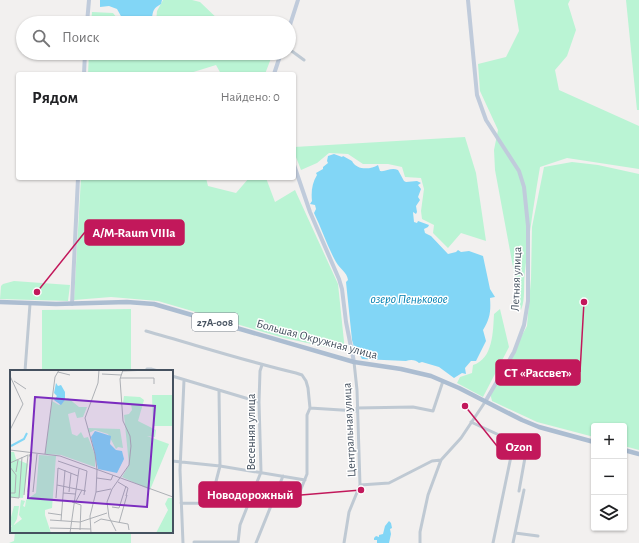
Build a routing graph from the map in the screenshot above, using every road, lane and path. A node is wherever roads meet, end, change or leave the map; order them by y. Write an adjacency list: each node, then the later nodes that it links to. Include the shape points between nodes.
1 (89, 0): 4 (street)
2 (298, 0): 5 (street)
3 (468, 0): 26 (street, Летняя улица, via 477,95 486,120 519,171 524,187 528,226 528,301 524,325 514,352)
4 (88, 16)
5 (293, 16)
6 (296, 54): 9 (street)
7 (85, 60): 10 (street)
8 (278, 60): 11 (street)
9 (304, 60)
10 (84, 72)
11 (275, 72)
12 (296, 171): 18 (street, via 310,212 339,279)
13 (78, 180): 16 (street)
14 (0, 302): 15 (main road, Большая Окружная улица / 27А-008)
15 (30, 304): 16 (main road, Большая Окружная улица / 27А-008); 20 (street)
16 (72, 304): 18 (main road, Большая Окружная улица / 27А-008, via 154,304)
17 (146, 331): 19 (street)
18 (354, 362): 23 (main road, Большая Окружная улица / 27А-008, via 418,373); 28 (street, Центральная улица)
19 (262, 365): 25 (street, Весенняя улица); 27 (street, via 302,376 308,388)
20 (25, 370)
21 (173, 376): 22 (street)
22 (184, 380): 24 (street); 36 (street)
23 (443, 381): 26 (main road, Большая Окружная улица / 27А-008); 28 (street, via 434,410 413,407)
24 (219, 390): 25 (street); 37 (street)
25 (259, 402): 38 (street, Весенняя улица)
26 (485, 402): 29 (street, Летняя улица); 30 (main road, Большая Окружная улица / 27А-008, via 539,427)
27 (310, 408): 28 (street); 40 (street, via 307,415)
28 (357, 410): 41 (street, Центральная улица)
29 (471, 422): 31 (street); 35 (street, Летняя улица, via 461,438)
30 (591, 441)
31 (514, 442): 43 (street, via 526,452); 56 (street)
32 (627, 451): 33 (main road)
33 (639, 454)
34 (173, 460): 36 (street)
35 (440, 460): 41 (street, via 389,483); 55 (street, Летняя улица, via 428,495)
36 (181, 461): 37 (street); 45 (street)
37 (220, 466): 38 (street); 44 (street)
38 (261, 472): 39 (street); 46 (street, Весенняя улица)
39 (283, 476): 40 (street); 53 (street)
40 (305, 480): 47 (street)
41 (360, 485): 54 (street, Центральная улица, via 349,512)
42 (524, 490): 48 (street)
43 (519, 491)
44 (213, 493)
45 (181, 503): 46 (street); 51 (street)
46 (248, 504): 52 (street, Весенняя улица, via 240,525)
47 (295, 504)
48 (515, 534): 49 (street); 57 (street)
49 (538, 536)
50 (194, 542): 52 (street)
51 (183, 543)
52 (238, 543)
53 (256, 543)
54 (344, 543)
55 (420, 543)
56 (493, 543)
57 (513, 543)

